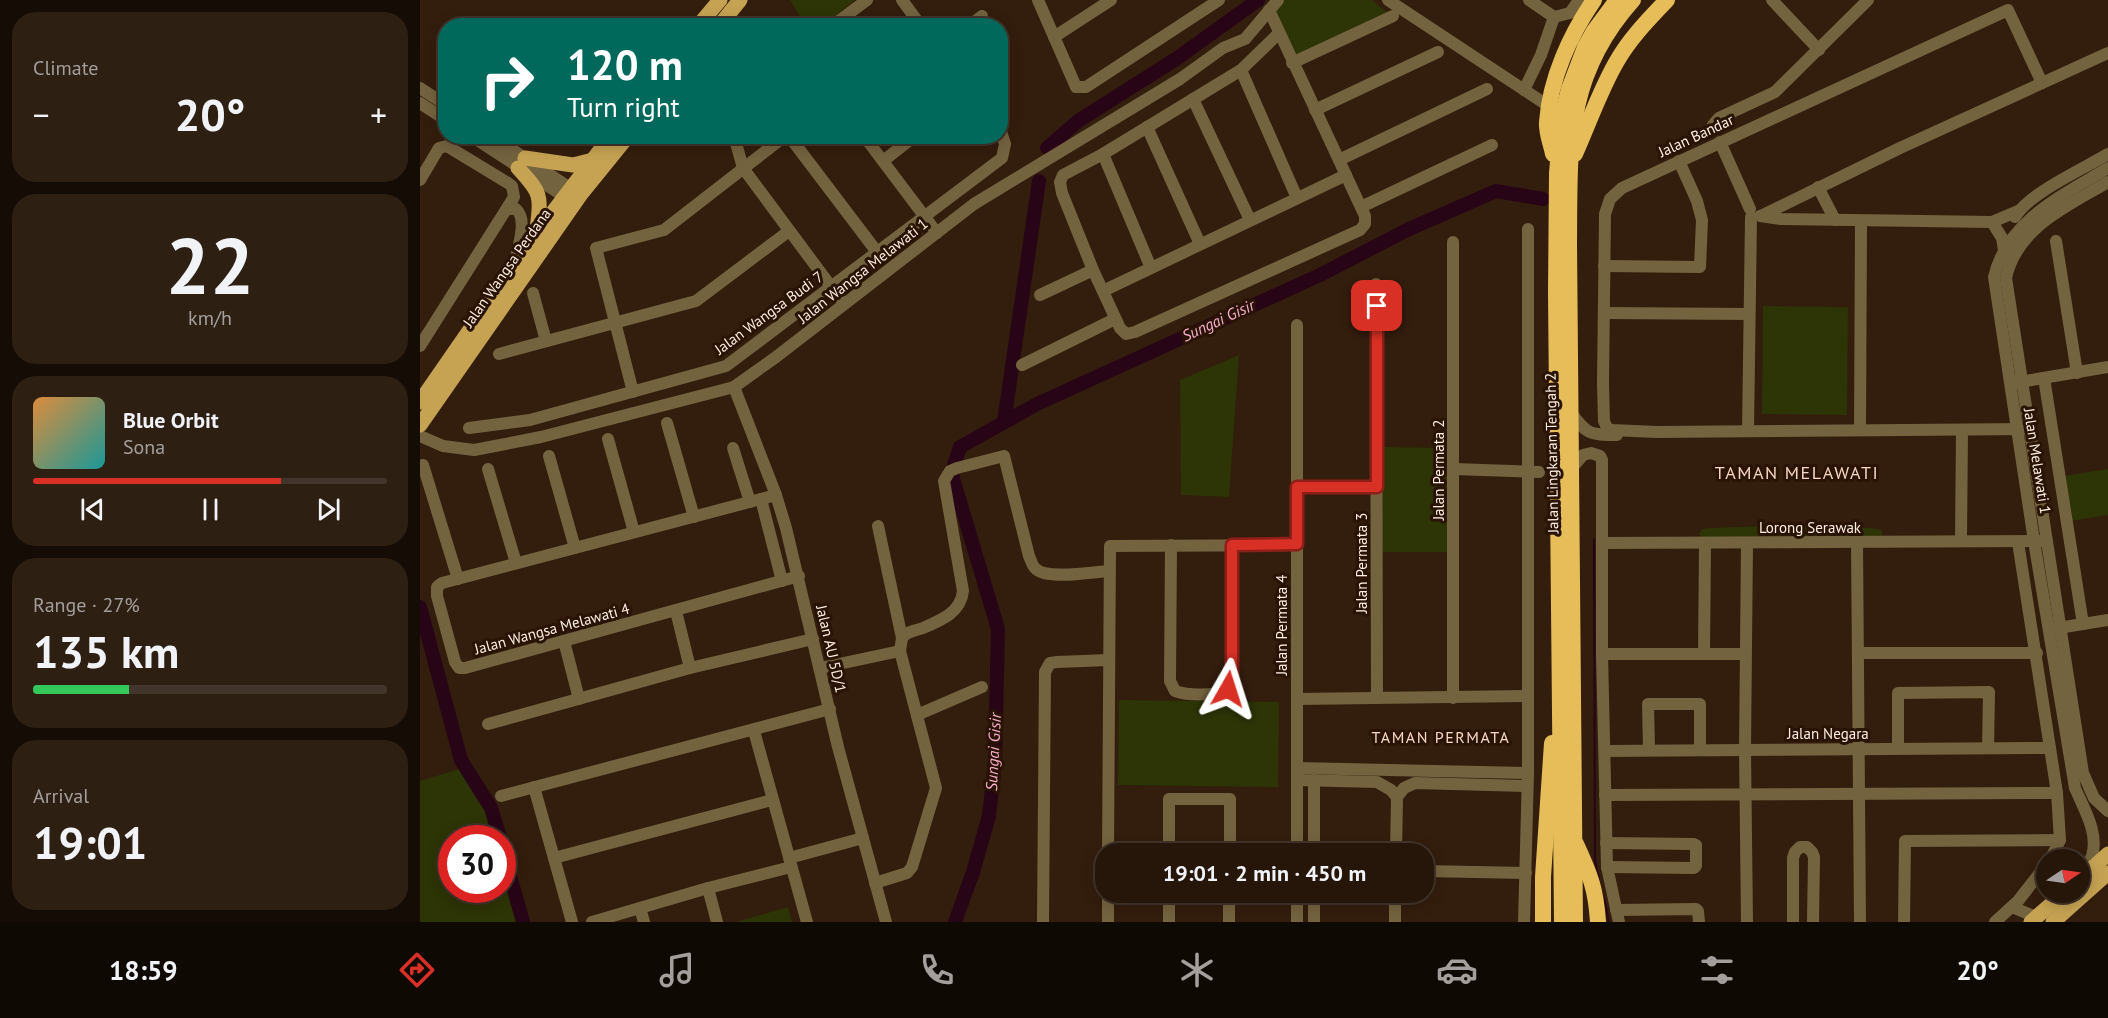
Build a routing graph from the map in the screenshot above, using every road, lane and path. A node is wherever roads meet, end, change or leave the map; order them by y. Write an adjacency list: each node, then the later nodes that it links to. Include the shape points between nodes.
1 (720, 0): 22 (main road)
2 (740, 0): 23 (main road)
3 (867, 0): 24 (street)
4 (902, 0): 25 (street)
5 (1038, 0): 29 (street)
6 (1219, 0): 29 (street, via 1086,87 1076,87)
7 (1278, 0): 18 (street, Jalan Wangsa Melawati 1)
8 (1388, 0): 38 (street)
9 (1529, 0): 21 (street)
10 (1579, 0): 21 (street, via 1570,13)
11 (1594, 0): 42 (highway, via 1568,45)
12 (1617, 0): 68 (highway, Jalan Lingkaran Tengah 2, via 1585,47 1569,89 1562,116)
13 (1634, 0): 27 (highway, via 1642,15); 68 (highway, Jalan Lingkaran Tengah 2, via 1595,53 1580,92)
14 (1666, 0): 27 (highway)
15 (1772, 0): 30 (street)
16 (1868, 0): 30 (street)
17 (1105, 2): 29 (street)
18 (1269, 10): 28 (street); 89 (street, Jalan Wangsa Melawati 1, via 1245,39 1223,48 1180,79 974,204)
19 (982, 16): 26 (street)
20 (1393, 16): 33 (street)
21 (1554, 17): 38 (street)
22 (705, 18)
23 (725, 18)
24 (847, 18)
25 (915, 18)
26 (979, 18)
27 (1638, 31): 68 (highway, via 1618,59)
28 (1279, 33): 33 (street); 34 (street)
29 (1054, 37)
30 (1819, 50): 45 (street, via 1774,92 1719,118)
31 (1438, 52): 43 (street)
32 (2108, 53): 35 (street)
33 (1292, 63): 43 (street)
34 (1241, 70): 39 (street); 76 (street)
35 (2042, 83): 47 (street, Jalan Bandar, via 2008,10); 74 (street)
36 (420, 88): 40 (street)
37 (1487, 89): 62 (street)
38 (1524, 90): 42 (street)
39 (1193, 99): 46 (street); 82 (street)
40 (438, 100)
41 (420, 103): 44 (street)
42 (1550, 106): 68 (highway, via 1547,124)
43 (1315, 110): 62 (street)
44 (438, 115)
45 (1713, 125)
46 (1147, 127): 59 (street); 92 (street)
47 (1720, 142): 64 (street, Jalan Bandar); 80 (street)
48 (486, 144): 65 (street)
49 (501, 144): 65 (street)
50 (605, 144): 61 (main road, Jalan Wangsa Perdana)
51 (621, 144): 75 (main road, Jalan Wangsa Perdana)
52 (736, 144): 66 (street)
53 (776, 144): 66 (street)
54 (793, 144): 94 (street)
55 (870, 144): 63 (street)
56 (905, 144): 63 (street)
57 (1005, 144): 81 (street, Jalan Wangsa Budi 7, via 1002,158)
58 (1492, 145): 77 (street)
59 (1102, 154): 97 (street); 98 (street, via 1063,175 1060,182)
60 (2108, 154): 69 (street)
61 (593, 160): 65 (main road, via 573,165); 75 (main road, Jalan Wangsa Perdana)
62 (1338, 160): 70 (street)
63 (883, 161): 81 (street)
64 (1679, 161): 95 (street, Jalan Bandar, via 1622,188 1610,199 1605,214); 95 (street, via 1702,220 1700,267)
65 (521, 163): 75 (street); 88 (main road, via 541,201)
66 (743, 168): 87 (street); 108 (street, via 664,230 596,248)
67 (2108, 168): 71 (street, Jalan Melawati 1)
68 (1564, 169): 121 (highway, Jalan Lingkaran Tengah 2); 136 (highway, Jalan Lingkaran Tengah 2, via 1556,293)
69 (2078, 171): 71 (street); 79 (street, via 2036,195)
70 (1346, 175): 76 (street); 77 (street)
71 (2097, 175): 93 (street, Jalan Melawati 1, via 2043,207)
72 (420, 180): 78 (street, via 436,153 447,146 512,186 514,197)
73 (2108, 182): 117 (street, Jalan Melawati 1, via 2048,217 2014,254 2006,278)
74 (1818, 187): 80 (street); 83 (street)
75 (572, 196): 88 (main road, Jalan Wangsa Perdana); 123 (main road, Jalan Wangsa Perdana)
76 (1297, 198): 82 (street)
77 (1361, 207): 107 (street, via 1365,224 1360,230 1126,334)
78 (507, 208): 96 (street, via 516,208 522,216); 111 (street)
79 (2018, 212): 85 (street); 93 (street)
80 (1755, 214): 83 (street, via 1781,219); 106 (street)
81 (925, 217): 89 (street); 94 (street, Jalan Wangsa Budi 7)
82 (1250, 220): 92 (street)
83 (1835, 220): 84 (street)
84 (1861, 220): 85 (street); 127 (street)
85 (1992, 222): 93 (street)
86 (1528, 230): 141 (street)
87 (789, 231): 100 (street); 108 (street, via 696,301)
88 (537, 232): 96 (main road, Jalan Wangsa Perdana)
89 (937, 233): 104 (street, Jalan Wangsa Melawati 1)
90 (2055, 241): 115 (street)
91 (1453, 242): 138 (street, Jalan Permata 2)
92 (1200, 244): 97 (street)
93 (2004, 250): 117 (street, Jalan Melawati 1, via 1994,277)
94 (877, 252): 100 (street, Jalan Wangsa Budi 7)
95 (1604, 266): 105 (street, Jalan Bandar)
96 (515, 267): 120 (main road, Jalan Wangsa Perdana)
97 (1151, 268): 101 (street)
98 (1093, 270): 101 (street); 103 (street)
99 (1376, 284): 144 (street, Jalan Permata 3)
100 (831, 287): 104 (street); 119 (street, Jalan Wangsa Budi 7, via 726,366)
101 (1102, 291): 107 (street)
102 (533, 293): 110 (street)
103 (1040, 295)
104 (844, 304): 118 (street, Jalan Wangsa Melawati 1)
105 (1604, 313): 106 (street); 124 (street, Jalan Bandar)
106 (1749, 314): 129 (street)
107 (1115, 319): 113 (street)
108 (615, 323): 110 (street); 119 (street)
109 (1297, 325): 143 (street, Jalan Permata 4)
110 (546, 340): 112 (street)
111 (420, 346)
112 (499, 354)
113 (1022, 365)
114 (2108, 368): 115 (street)
115 (2077, 373): 116 (street)
116 (2044, 378): 117 (street); 171 (street)
117 (2015, 383): 126 (street, Jalan Melawati 1)
118 (734, 387): 132 (street, Jalan Wangsa Melawati 1, via 541,437 474,450 443,446); 145 (street, Jalan AU 5D/1)
119 (633, 392): 125 (street, Jalan Wangsa Budi 7, via 530,420)
120 (420, 402)
121 (1569, 411): 130 (street, via 1583,430); 140 (highway, Jalan Lingkaran Tengah 2)
122 (667, 423): 147 (street)
123 (420, 425)
124 (1605, 425): 130 (street); 131 (street, via 1612,430)
125 (469, 428)
126 (2023, 429): 128 (street); 151 (street, Jalan Melawati 1); 154 (street, Jalan Melawati 1)
127 (1860, 430): 128 (street); 129 (street)
128 (1962, 430): 150 (street)
129 (1748, 431): 131 (street)
130 (1591, 432): 131 (street)
131 (1657, 432)
132 (420, 436)
133 (608, 439): 149 (street)
134 (733, 448): 146 (street)
135 (549, 456): 161 (street)
136 (1558, 459): 141 (street); 142 (highway, Jalan Lingkaran Tengah 2)
137 (423, 465): 165 (street)
138 (1454, 469): 141 (street); 188 (street, Jalan Permata 2)
139 (488, 470): 162 (street)
140 (1570, 470): 155 (street, via 1583,455 1591,453 1602,460); 219 (highway, Jalan Lingkaran Tengah 2)
141 (1534, 471): 142 (street); 186 (street)
142 (1558, 484): 191 (highway, Jalan Lingkaran Tengah 2)
143 (1297, 487): 144 (street); 159 (street, Jalan Permata 4)
144 (1377, 487): 187 (street, Jalan Permata 3)
145 (776, 495): 146 (street, Jalan Wangsa Melawati 4); 164 (street, Jalan AU 5D/1)
146 (756, 500): 147 (street, Jalan Wangsa Melawati 4); 166 (street)
147 (693, 517): 149 (street, Jalan Wangsa Melawati 4)
148 (878, 526): 173 (street)
149 (634, 532): 161 (street, Jalan Wangsa Melawati 4)
150 (1961, 541): 152 (street, Lorong Serawak); 153 (street, Lorong Serawak)
151 (2047, 541): 154 (street, Lorong Serawak); 172 (street, Jalan Melawati 1)
152 (1857, 542): 157 (street, Lorong Serawak); 177 (street)
153 (2018, 542): 154 (street, Lorong Serawak); 170 (street)
154 (2034, 542): 167 (street, Jalan Melawati 1)
155 (1602, 543): 156 (street, Lorong Serawak); 179 (street)
156 (1704, 543): 157 (street, Lorong Serawak); 180 (street)
157 (1747, 543): 181 (street)
158 (1171, 544): 160 (street); 160 (street, via 1170,681 1175,691 1182,694 1220,693 1228,689 1232,680); 163 (street, via 1110,546)
159 (1297, 544): 160 (street); 190 (street, Jalan Permata 4)
160 (1232, 545)
161 (575, 548): 162 (street, Jalan Wangsa Melawati 4)
162 (516, 563): 165 (street, Jalan Wangsa Melawati 4)
163 (1109, 571): 173 (street, via 1054,575 1036,570 1004,456 957,468 946,476 945,489 962,601 953,612); 182 (street)
164 (799, 576): 166 (street, Jalan Wangsa Melawati 4); 174 (street, Jalan AU 5D/1)
165 (458, 579): 175 (street, Jalan Wangsa Melawati 4, via 442,583 436,596 459,668)
166 (782, 581): 168 (street, Jalan Wangsa Melawati 4)
167 (2043, 600): 170 (street); 172 (street, Jalan Melawati 1)
168 (676, 611): 175 (street, Jalan Wangsa Melawati 4); 183 (street)
169 (2108, 620): 171 (street)
170 (2031, 621): 178 (street)
171 (2083, 624): 172 (street)
172 (2055, 629): 216 (street, Jalan Melawati 1, via 2083,773 2094,798); 230 (street, Jalan Melawati 1, via 2075,788 2094,840)
173 (902, 638): 176 (street)
174 (813, 639): 183 (street); 184 (street, Jalan AU 5D/1)
175 (564, 641): 189 (street)
176 (900, 651): 184 (street); 193 (street)
177 (1858, 653): 178 (street); 198 (street)
178 (2037, 653): 197 (street)
179 (1602, 654): 180 (street); 203 (street)
180 (1704, 654): 181 (street)
181 (1745, 654): 202 (street)
182 (1109, 660): 220 (street); 258 (street, via 1050,663 1045,672)
183 (690, 668): 189 (street)
184 (820, 668): 192 (street, Jalan AU 5D/1)
185 (982, 687): 193 (street)
186 (1527, 696): 188 (street); 204 (street)
187 (1377, 698): 188 (street); 190 (street)
188 (1453, 698)
189 (579, 699): 194 (street)
190 (1297, 699): 205 (street, Jalan Permata 4)
191 (1560, 707): 266 (highway, via 1550,752); 267 (highway, Jalan Lingkaran Tengah 2)
192 (830, 710): 195 (street); 217 (street, Jalan AU 5D/1)
193 (917, 715): 238 (street, via 936,788 912,867 908,873)
194 (488, 724)
195 (754, 731): 208 (street); 215 (street)
196 (1988, 748): 197 (street, Jalan Negara); 199 (street, Jalan Negara); 199 (street, via 1989,692 1898,693)
197 (2050, 748): 209 (street)
198 (1858, 749): 199 (street, Jalan Negara); 202 (street, Jalan Negara); 211 (street)
199 (1898, 749)
200 (1649, 750): 201 (street, Jalan Negara); 201 (street, via 1648,704 1700,704); 203 (street, Jalan Negara)
201 (1700, 750): 202 (street, Jalan Negara)
202 (1745, 750): 210 (street)
203 (1605, 751): 212 (street)
204 (1528, 773): 205 (street); 207 (street)
205 (1297, 774): 206 (street); 223 (street, Jalan Permata 4)
206 (1314, 780): 214 (street, via 1377,782); 224 (street)
207 (1527, 786): 214 (street, via 1415,783); 235 (street)
208 (534, 787): 213 (street); 229 (street)
209 (2057, 793): 211 (street); 218 (street)
210 (1745, 794): 211 (street); 212 (street); 271 (street)
211 (1859, 794): 274 (street)
212 (1605, 795): 226 (street)
213 (501, 796)
214 (1397, 797): 225 (street)
215 (772, 800): 229 (street); 231 (street)
216 (2108, 811)
217 (863, 838): 231 (street); 238 (street, Jalan AU 5D/1)
218 (2060, 840): 227 (street); 275 (street, via 1905,841)
219 (1574, 841): 268 (highway, Jalan Lingkaran Tengah 2); 269 (highway, via 1591,875)
220 (1108, 843)
221 (1169, 843): 222 (street, via 1169,799 1230,799)
222 (1230, 843)
223 (1297, 843)
224 (1314, 843)
225 (1396, 843)
226 (1606, 843): 232 (street); 232 (street, via 1696,845 1694,868)
227 (2056, 849)
228 (2108, 854): 233 (main road)
229 (554, 858): 252 (street)
230 (2090, 860)
231 (790, 862): 239 (street); 256 (street)
232 (1607, 867): 249 (street)
233 (2090, 870)
234 (1434, 871): 235 (street)
235 (1526, 873): 265 (street)
236 (2108, 873): 276 (main road)
237 (2036, 877): 247 (street)
238 (875, 883): 257 (street, Jalan AU 5D/1)
239 (708, 888): 248 (street); 255 (street)
240 (1108, 903): 259 (street)
241 (1169, 903): 260 (street)
242 (1229, 903): 261 (street)
243 (1297, 903): 262 (street)
244 (1314, 903): 263 (street)
245 (1395, 903): 264 (street)
246 (2052, 903): 250 (main road)
247 (2012, 907): 250 (street); 251 (street)
248 (640, 908): 253 (street); 254 (street)
249 (1618, 916): 270 (street, via 1696,909)
250 (2033, 920)
251 (1998, 921)
252 (572, 922)
253 (592, 922)
254 (644, 922)
255 (717, 922)
256 (807, 922)
257 (886, 922)
258 (1043, 922)
259 (1108, 922)
260 (1169, 922)
261 (1229, 922)
262 (1297, 922)
263 (1314, 922)
264 (1395, 922)
265 (1524, 922)
266 (1543, 922)
267 (1562, 922)
268 (1575, 922)
269 (1598, 922)
270 (1699, 922)
271 (1747, 922)
272 (1793, 922): 273 (street, via 1793,858 1800,847 1807,847 1814,857)
273 (1813, 922)
274 (1860, 922)
275 (1904, 922)
276 (2053, 922)

